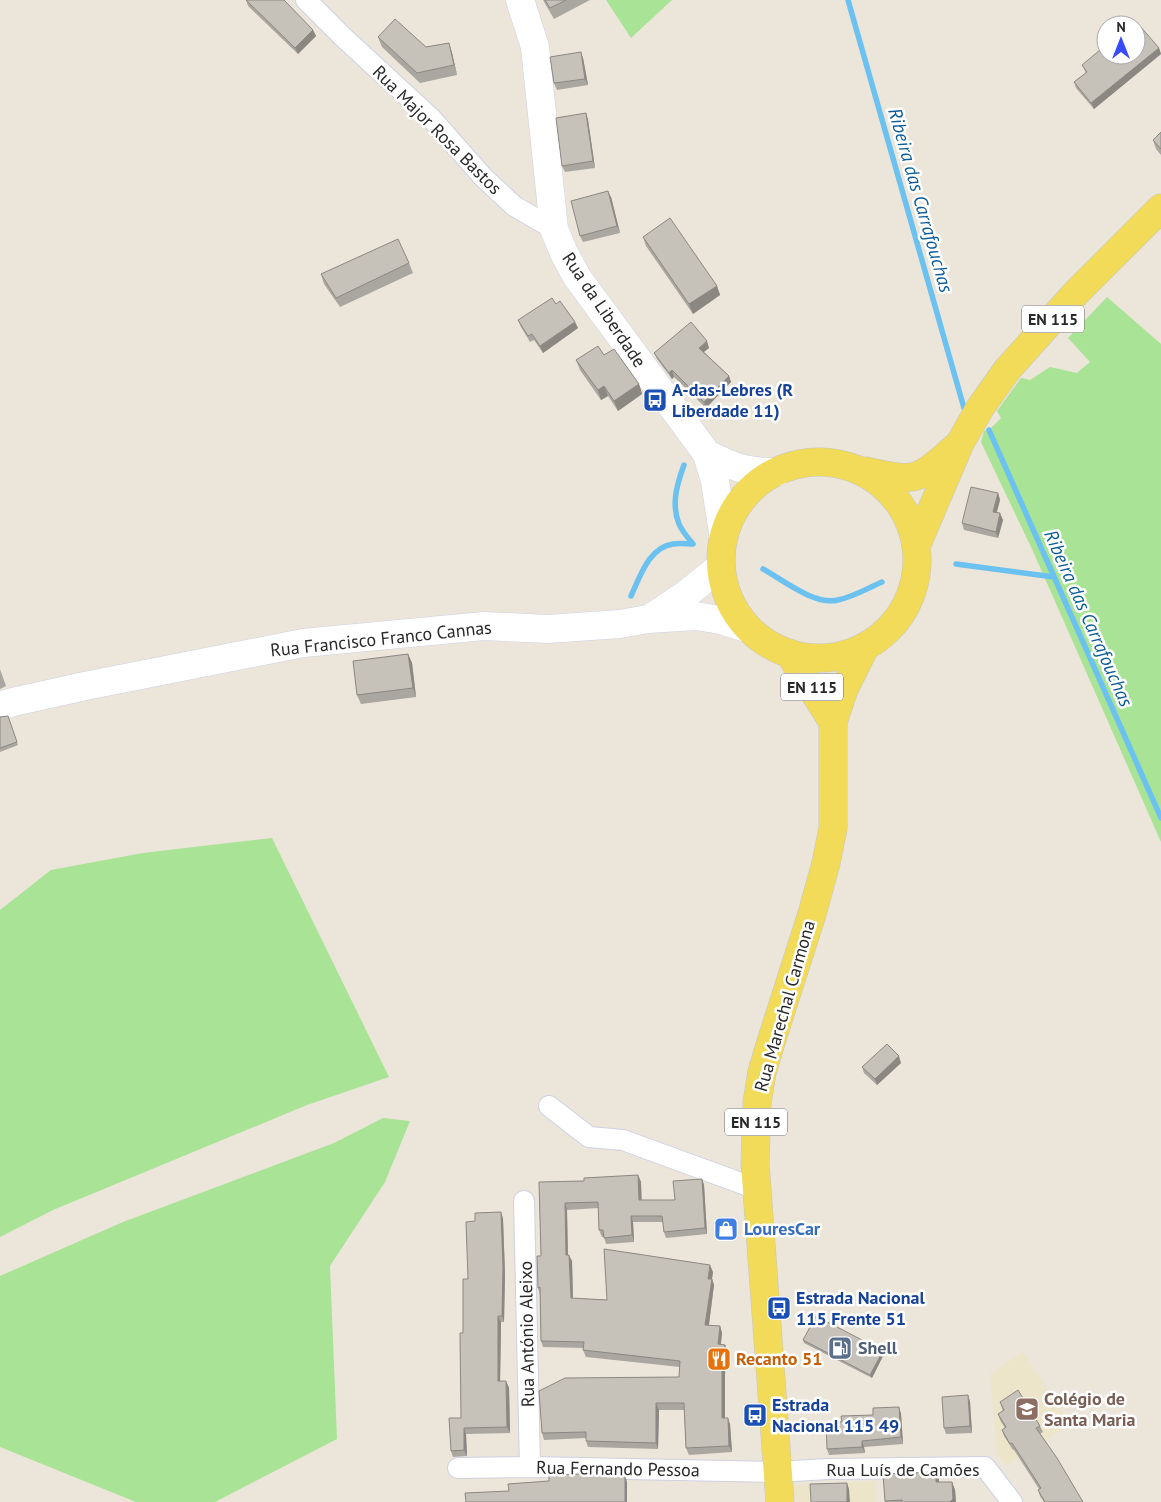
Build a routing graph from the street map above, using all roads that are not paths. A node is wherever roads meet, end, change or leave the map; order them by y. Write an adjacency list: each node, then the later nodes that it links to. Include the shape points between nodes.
1 (306, 0): 4 (street, Rua Major Rosa Bastos, via 431,118 484,178 514,206)
2 (520, 0): 4 (street, Rua da Liberdade, via 535,47)
3 (1161, 208): 5 (main road, EN 115, via 1007,370)
4 (554, 229): 6 (street, Rua da Liberdade, via 577,277)
5 (960, 443): 7 (main road, EN 115, via 916,476 887,476); 10 (main road, EN 115)
6 (707, 454): 8 (street, Rua da Liberdade, via 731,466 754,472); 9 (street, Rua da Liberdade)
7 (860, 470): 8 (main road, EN 115, via 827,461 793,465); 10 (main road, EN 115, via 888,489 907,514)
8 (777, 472): 9 (main road, EN 115, via 762,479 738,502)
9 (723, 533): 11 (main road, EN 115)
10 (917, 544): 14 (main road, EN 115, via 917,575 907,605 889,630)
11 (720, 567): 12 (street, Rua Francisco Franco Cannas); 13 (main road, EN 115, via 728,600)
12 (648, 619): 13 (street, Rua Francisco Franco Cannas, via 696,616); 16 (street, Rua Francisco Franco Cannas, via 548,629 484,626 303,643)
13 (747, 628): 15 (main road, EN 115, via 772,647)
14 (864, 649): 15 (main road, EN 115, via 834,657 802,657); 17 (main road, Rua Marechal Carmona / EN 115, via 844,689)
15 (789, 653): 17 (main road, EN 115)
16 (0, 706)
17 (833, 722): 19 (main road, Rua Marechal Carmona / EN 115, via 832,828 812,914 762,1072 757,1103)
18 (549, 1106): 19 (street, via 589,1137 623,1140)
19 (757, 1190): 23 (main road, Rua Marechal Carmona / EN 115)
20 (524, 1201): 22 (street, Rua António Aleixo)
21 (458, 1468): 22 (street, Rua Fernando Pessoa)
22 (530, 1468): 23 (street, Rua Fernando Pessoa)
23 (777, 1472): 24 (main road, Rua Marechal Carmona / EN 115); 25 (street, Rua Luís de Camões, via 985,1467)
24 (780, 1502)
25 (1012, 1502)

